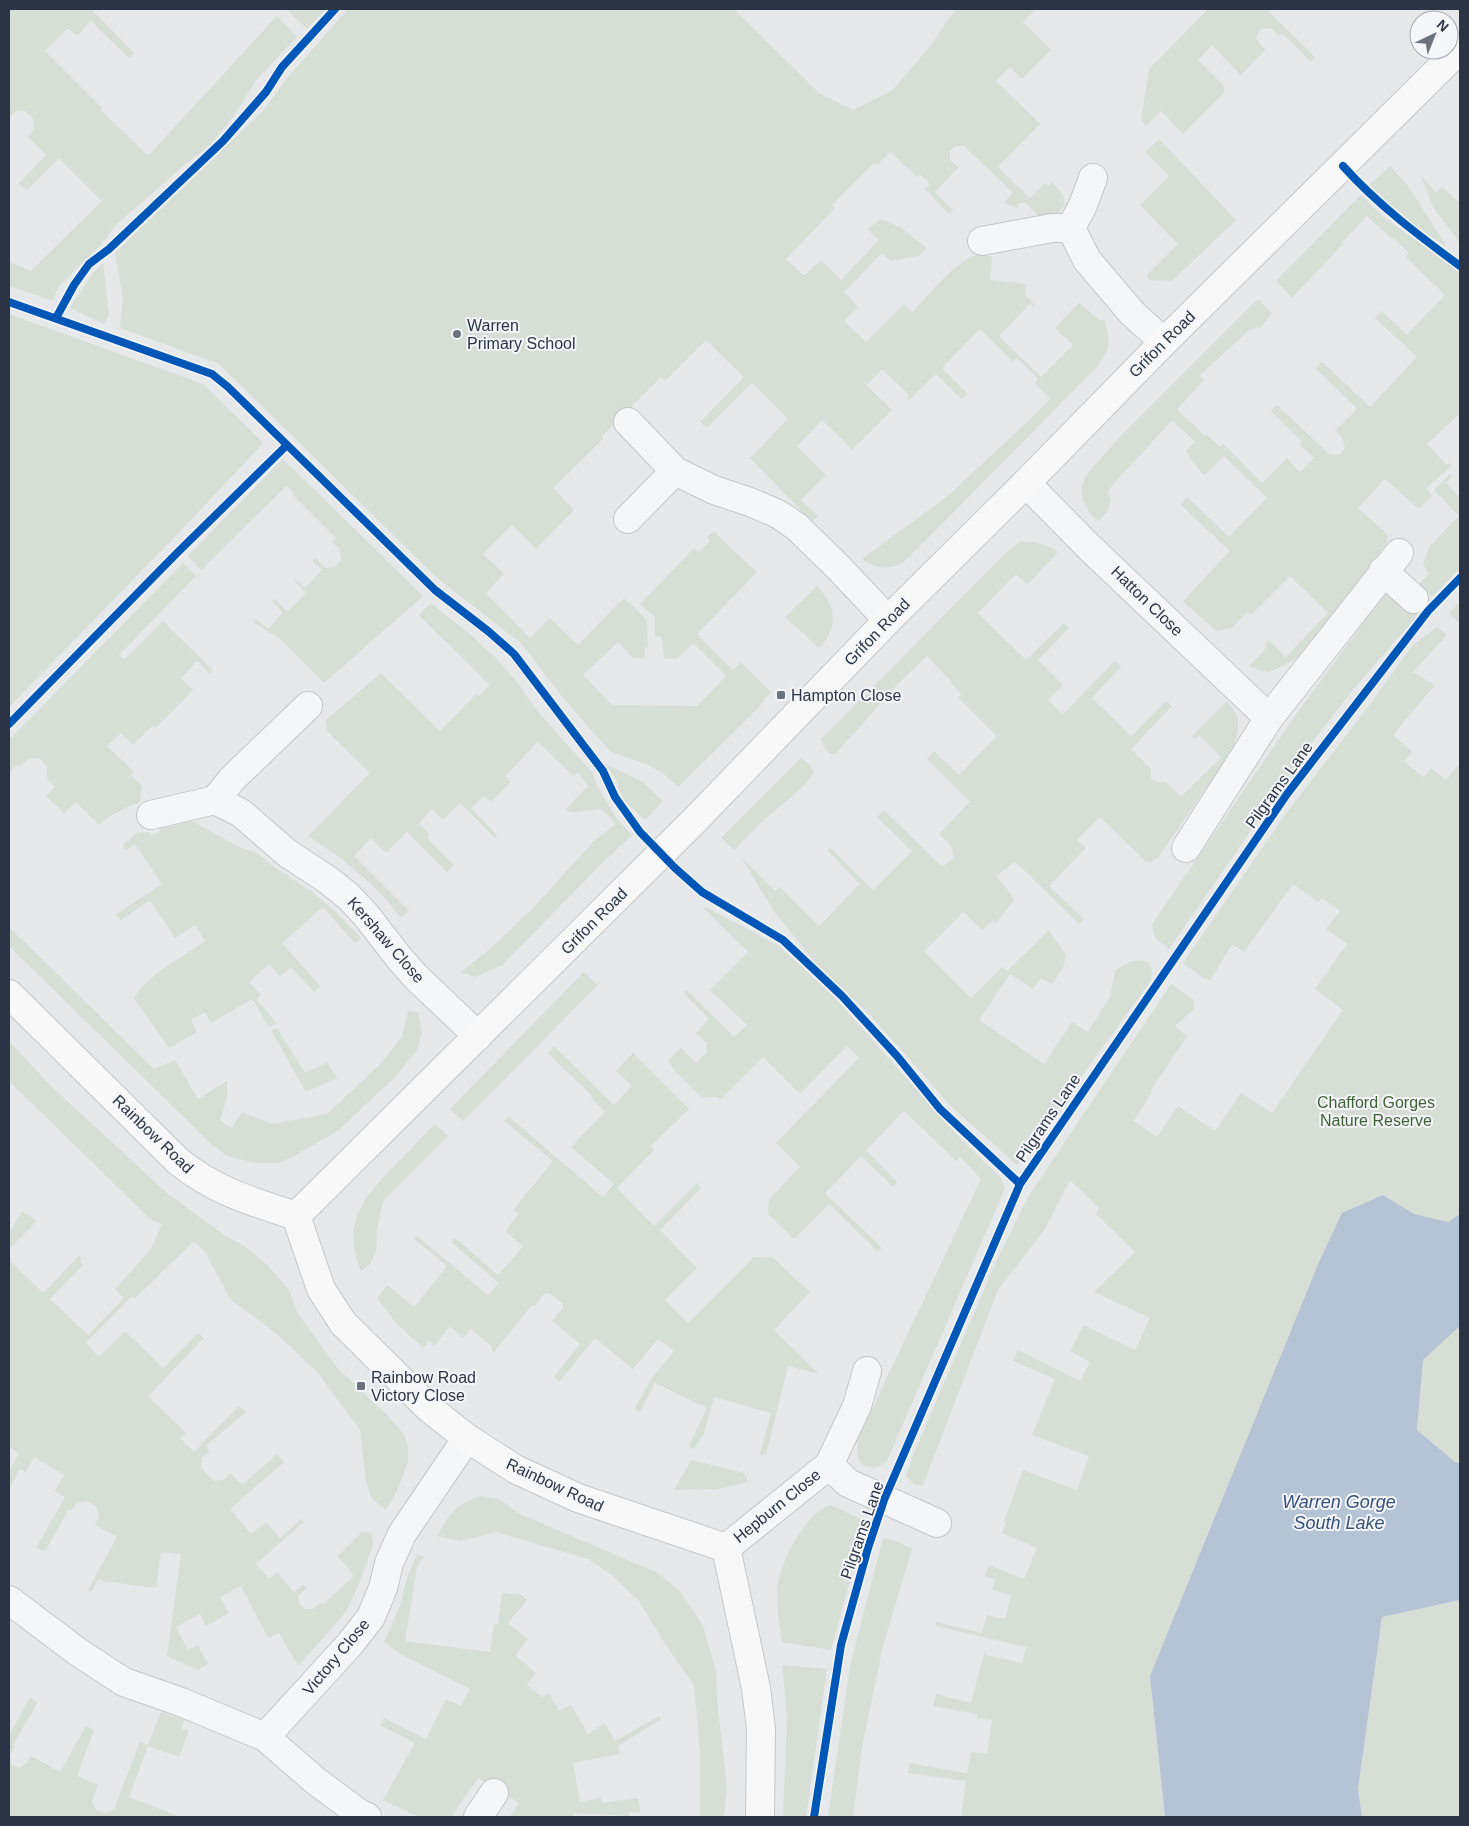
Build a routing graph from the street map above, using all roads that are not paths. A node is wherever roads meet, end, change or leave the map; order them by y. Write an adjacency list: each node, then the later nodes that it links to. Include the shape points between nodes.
1 (1460, 49): 5 (street, Grifon Road)
2 (1093, 178): 3 (street)
3 (1071, 228): 4 (street, via 1052,228); 5 (street, via 1087,260 1132,313)
4 (982, 241)
5 (1164, 342): 8 (street, Grifon Road)
6 (628, 422): 7 (street)
7 (675, 471): 9 (street); 11 (street, via 714,490 778,514 797,527)
8 (1026, 483): 11 (street, Grifon Road); 13 (street, Hatton Close)
9 (628, 519)
10 (1414, 599): 13 (street, via 1391,562)
11 (888, 620): 18 (street, Grifon Road, via 695,820)
12 (308, 706): 14 (street, via 232,779)
13 (1269, 718): 16 (street)
14 (215, 800): 15 (street); 18 (street, Kershaw Close, via 241,813 287,854 348,896 416,977)
15 (151, 815)
16 (1186, 848)
17 (9, 994): 19 (street, Rainbow Road, via 191,1172 238,1197)
18 (478, 1036): 19 (street, Grifon Road)
19 (296, 1216): 21 (street, Rainbow Road, via 321,1289 343,1323 430,1408)
20 (867, 1371): 22 (street, Hepburn Close, via 857,1406)
21 (467, 1438): 24 (street, Rainbow Road, via 515,1469 578,1498); 26 (street, Victory Close, via 402,1534 371,1618)
22 (829, 1465): 23 (street, Hepburn Close, via 848,1483); 24 (street, Hepburn Close)
23 (937, 1523)
24 (726, 1548): 30 (street, via 756,1688 761,1729)
25 (9, 1600): 26 (street, via 124,1682)
26 (266, 1737): 28 (street, via 316,1782)
27 (494, 1792): 29 (street)
28 (367, 1817)
29 (478, 1817)
30 (760, 1817)

